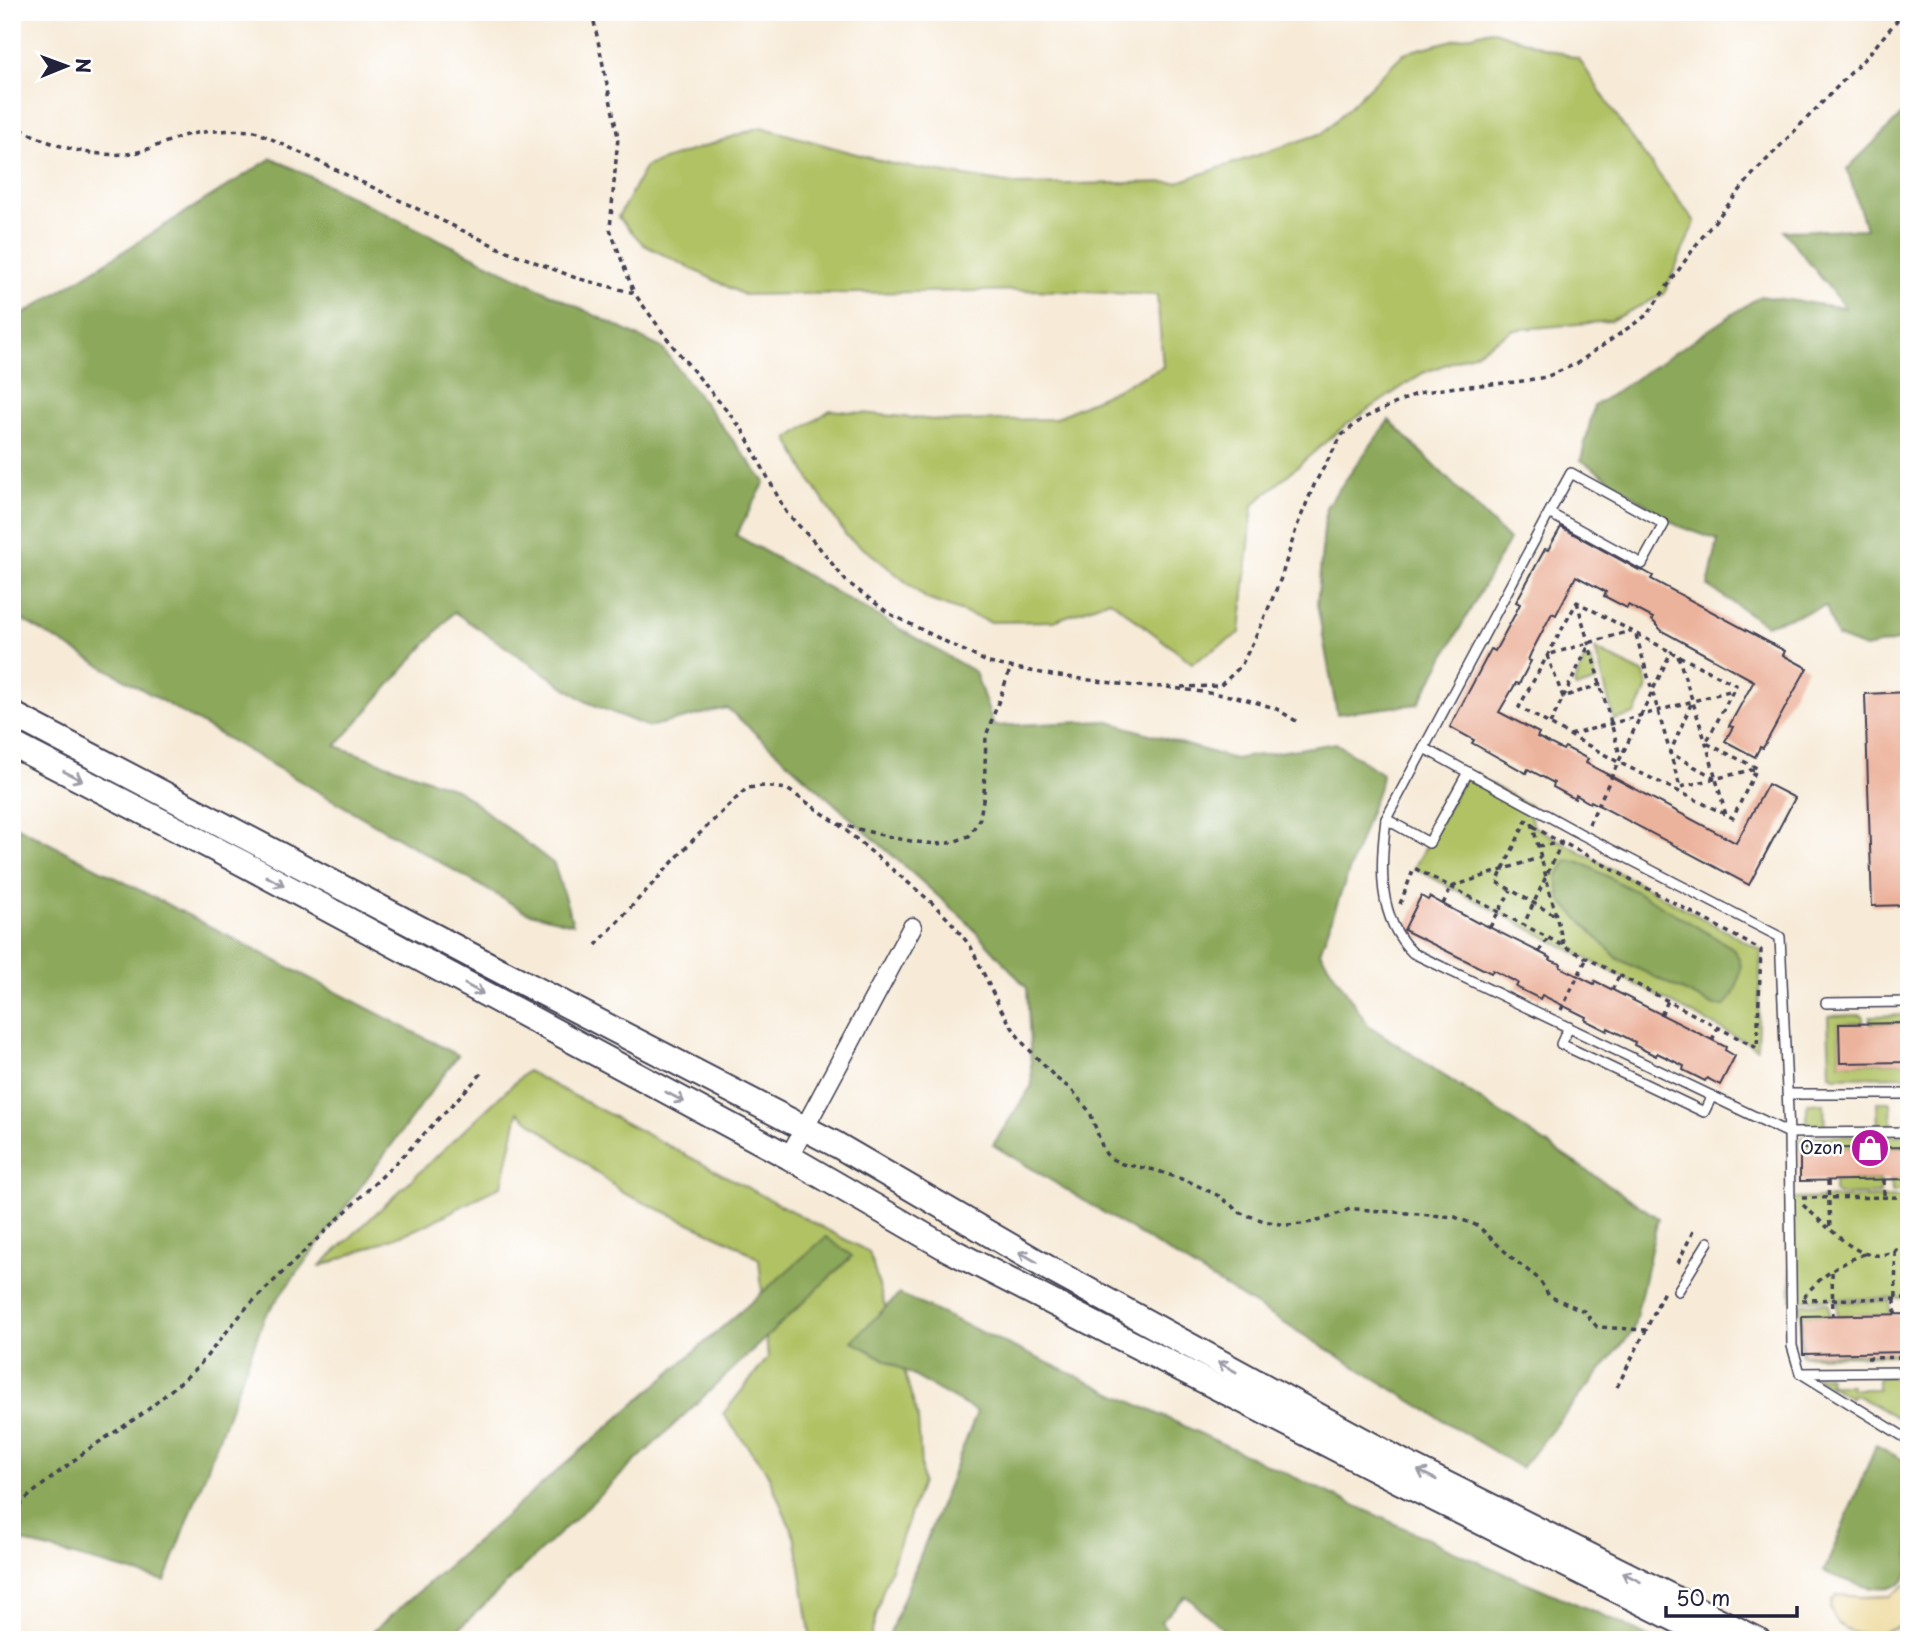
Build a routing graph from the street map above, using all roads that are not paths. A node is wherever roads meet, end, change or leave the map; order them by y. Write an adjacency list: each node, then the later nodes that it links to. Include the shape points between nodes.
1 (1549, 513): 1 (lane, via 1571,473 1664,524 1642,564); 4 (lane)
2 (12, 714): 14 (main road)
3 (12, 744): 17 (main road, one-way to 17)
4 (1424, 748): 5 (lane); 6 (lane)
5 (1468, 772): 6 (lane, via 1429,843); 11 (lane, via 1780,937)
6 (1386, 819): 10 (lane, via 1383,891 1402,942 1413,953)
7 (912, 927): 14 (street)
8 (1909, 1002): 9 (lane)
9 (1826, 1003)
10 (1569, 1027): 13 (lane); 13 (lane, via 1561,1044 1704,1112)
11 (1788, 1094): 12 (lane); 16 (lane)
12 (1909, 1094)
13 (1712, 1096): 16 (lane)
14 (804, 1128): 17 (street); 24 (main road, one-way to 14, via 1412,1467 1053,1271)
15 (1909, 1132): 16 (lane)
16 (1788, 1133): 21 (lane, via 1792,1346)
17 (789, 1157): 23 (main road, via 960,1255)
18 (1708, 1241): 19 (lane)
19 (1678, 1291)
20 (1909, 1372): 21 (lane)
21 (1800, 1373): 22 (lane)
22 (1909, 1440)
23 (1717, 1640)
24 (1758, 1640)

